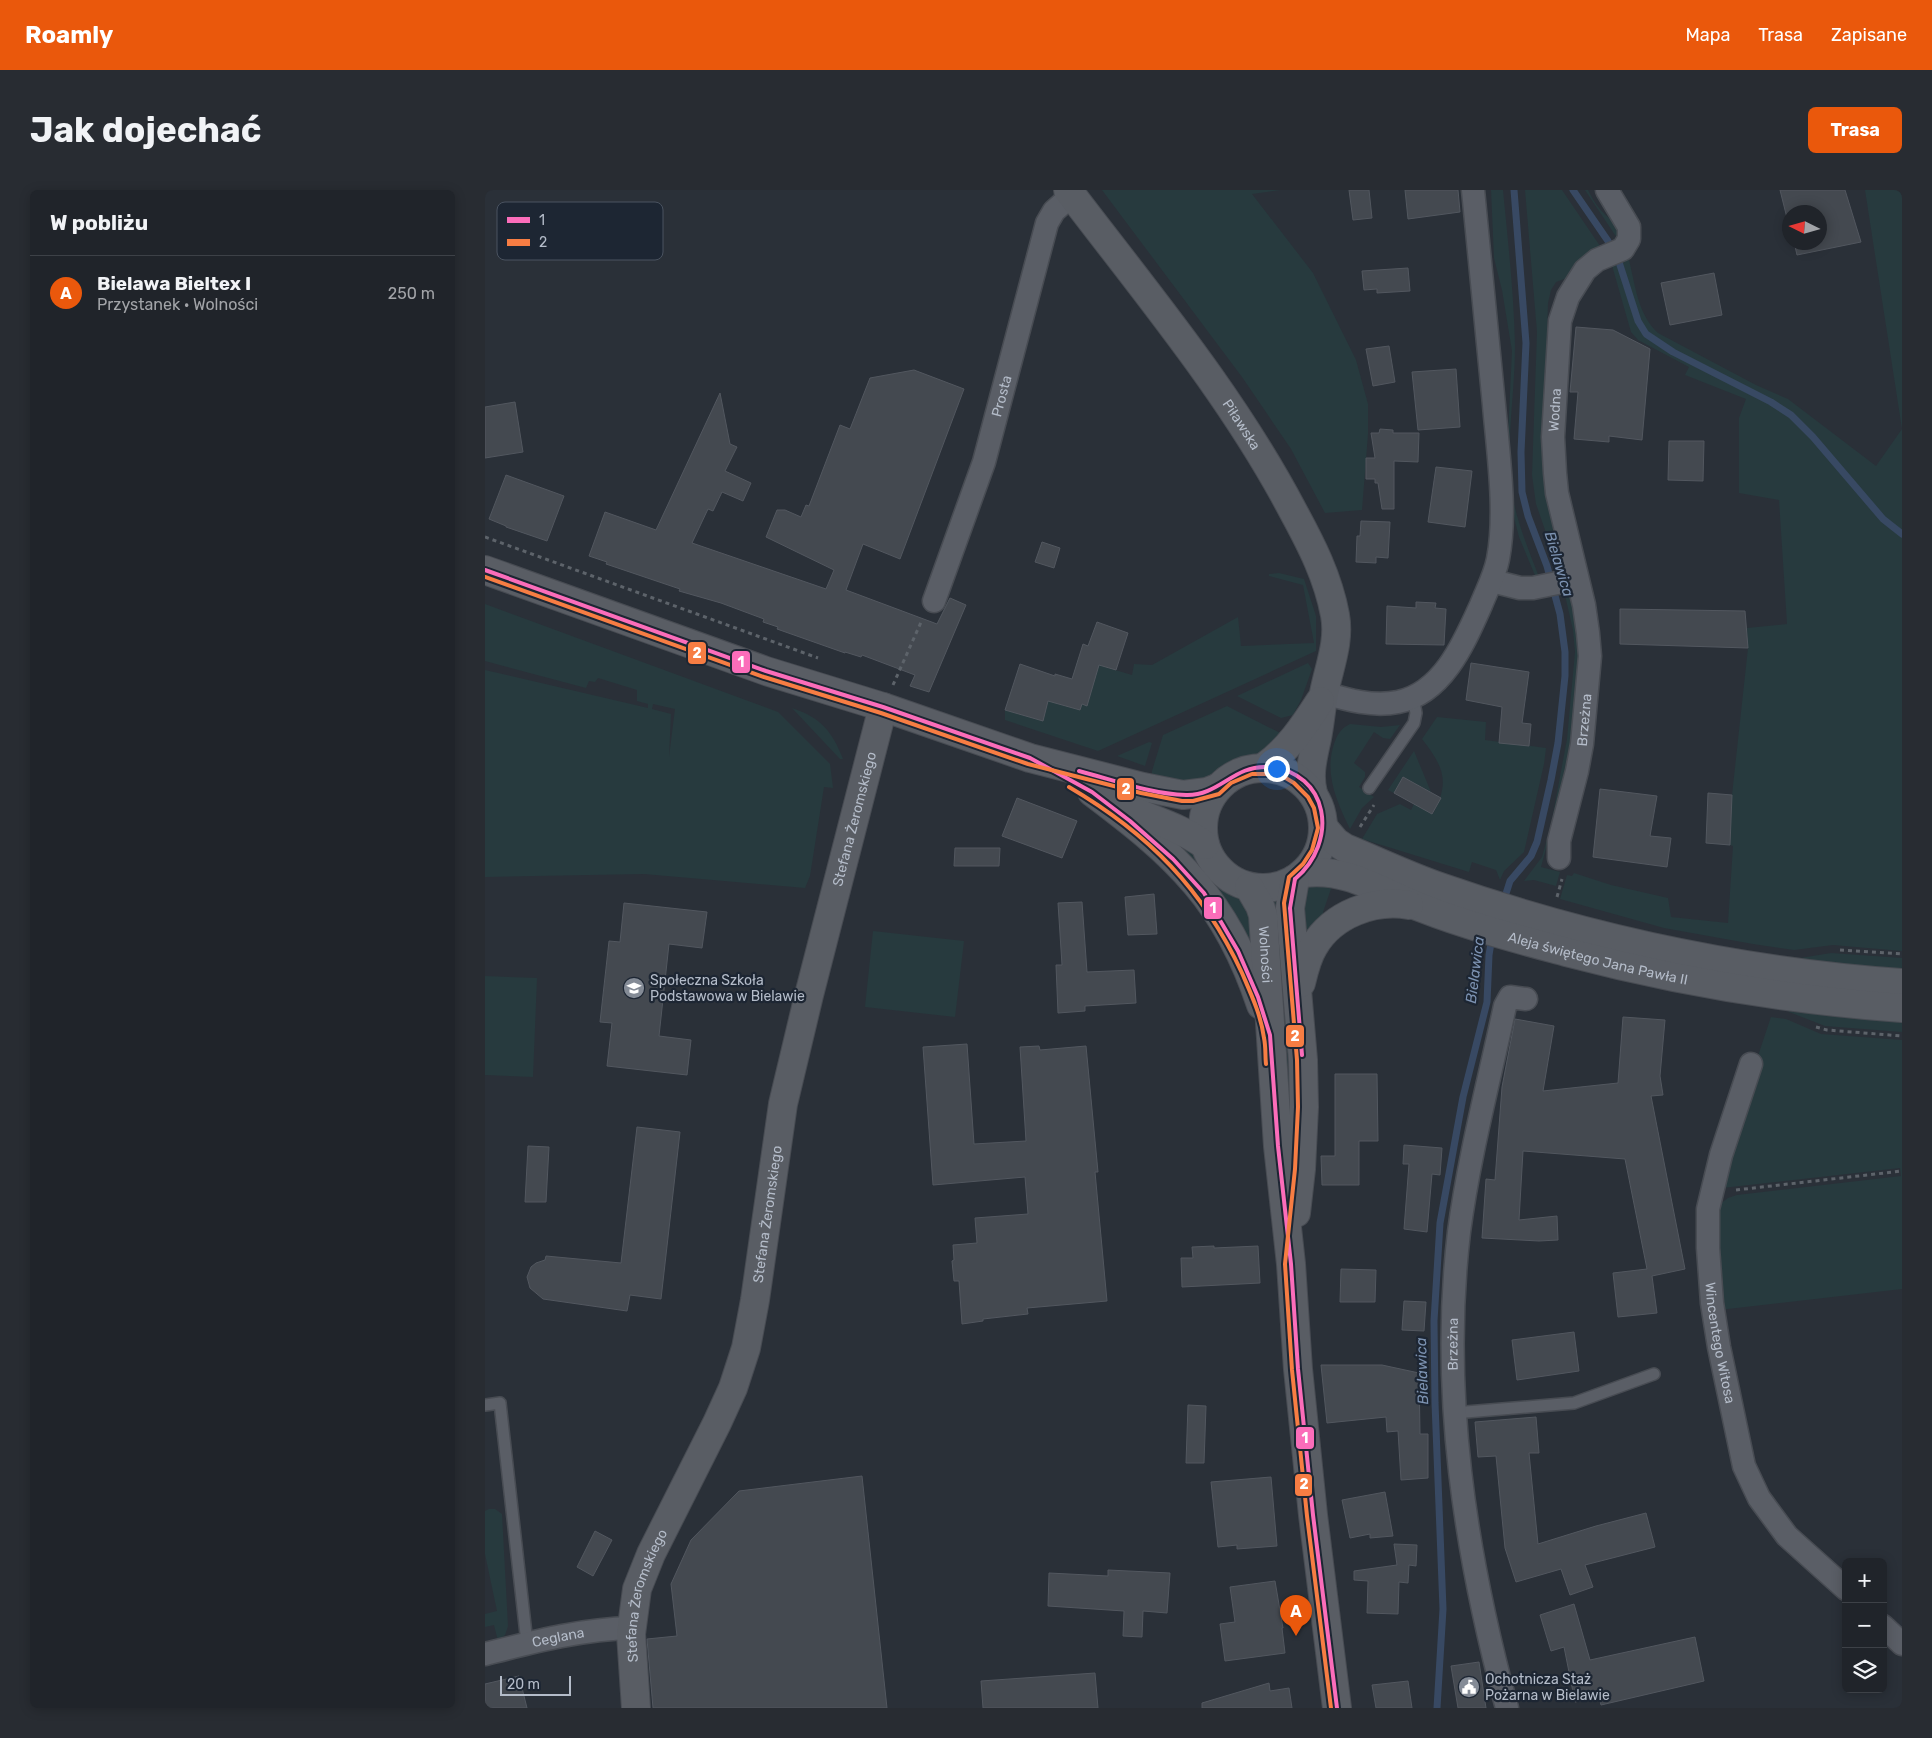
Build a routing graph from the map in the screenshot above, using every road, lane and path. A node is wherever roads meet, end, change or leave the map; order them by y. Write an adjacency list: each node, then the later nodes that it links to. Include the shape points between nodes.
1 (1473, 190): 6 (street, via 1501,508 1498,559)
2 (1607, 190): 7 (street, Wodna, via 1630,232 1629,242 1591,264 1565,303 1559,325 1554,464)
3 (1070, 193): 8 (street, Prosta, via 1047,223 985,462); 11 (street, Piławska, via 1189,348 1242,424 1315,552 1335,617 1334,654)
4 (485, 537): 9 (path)
5 (485, 570): 10 (street, via 765,671)
6 (1491, 581): 7 (street, via 1520,588); 12 (street, via 1452,662 1429,687)
7 (1560, 582): 21 (street, Brzeżna, via 1588,633 1589,665 1580,756 1559,841)
8 (934, 601): 10 (path, via 930,603)
9 (824, 660)
10 (890, 691): 13 (street); 42 (street, Stefana Żeromskiego, via 783,1104 746,1348 717,1423 642,1575 634,1601)
11 (1324, 693): 12 (street, via 1379,704); 14 (street, Piławska, via 1292,742); 18 (street, Piławska, via 1311,767)
12 (1413, 697): 16 (lane, via 1414,723)
13 (1030, 758): 15 (street, via 1183,795); 17 (street)
14 (1264, 767): 15 (street, via 1239,772); 18 (street, via 1286,771)
15 (1217, 788): 20 (street, via 1203,819)
16 (1369, 788)
17 (1092, 792): 20 (street, via 1171,825); 33 (street, via 1156,843 1203,893 1238,951)
18 (1313, 793): 19 (street, via 1320,806)
19 (1324, 828): 22 (street, via 1318,852); 27 (street, Aleja świętego Jana Pawła II, via 1345,848 1413,877)
20 (1205, 845): 24 (street, via 1223,874)
21 (1559, 858)
22 (1299, 876): 24 (street, via 1273,888); 26 (street, Aleja świętego Jana Pawła II, via 1322,872 1343,875); 30 (street, Wolności, via 1290,908)
23 (1561, 882): 25 (path)
24 (1249, 887): 33 (street, Wolności, via 1263,915)
25 (1556, 899)
26 (1421, 908): 27 (street, Aleja świętego Jana Pawła II); 30 (street, via 1403,904 1373,905 1339,921 1314,945)
27 (1479, 913): 28 (street, Aleja świętego Jana Pawła II)
28 (1520, 926): 29 (street, Aleja świętego Jana Pawła II, via 1610,937 1785,972); 32 (street, Aleja świętego Jana Pawła II, via 1567,952 1688,980 1819,1000)
29 (1902, 983)
30 (1297, 997): 37 (street, Wolności, via 1304,1108)
31 (1525, 999): 40 (street, Brzeżna, via 1510,997 1505,1006 1469,1167 1456,1261)
32 (1902, 1008)
33 (1270, 1035): 37 (street, Wolności)
34 (1751, 1064): 36 (street, Wincentego Witosa)
35 (1902, 1171): 36 (path)
36 (1711, 1193): 41 (street, Wincentego Witosa, via 1707,1225 1712,1303 1744,1466 1759,1498 1776,1523)
37 (1291, 1264): 48 (street, Wolności, via 1313,1515)
38 (1655, 1374): 40 (lane, via 1574,1403)
39 (485, 1405): 44 (lane, via 499,1403)
40 (1454, 1413): 49 (street, Brzeżna, via 1470,1541)
41 (1842, 1585)
42 (631, 1628): 44 (street, Ceglana, via 590,1631); 47 (street, Stefana Żeromskiego)
43 (1887, 1630): 45 (street)
44 (527, 1643): 46 (street, Ceglana)
45 (1902, 1644)
46 (485, 1654)
47 (636, 1708)
48 (1337, 1708)
49 (1507, 1708)

